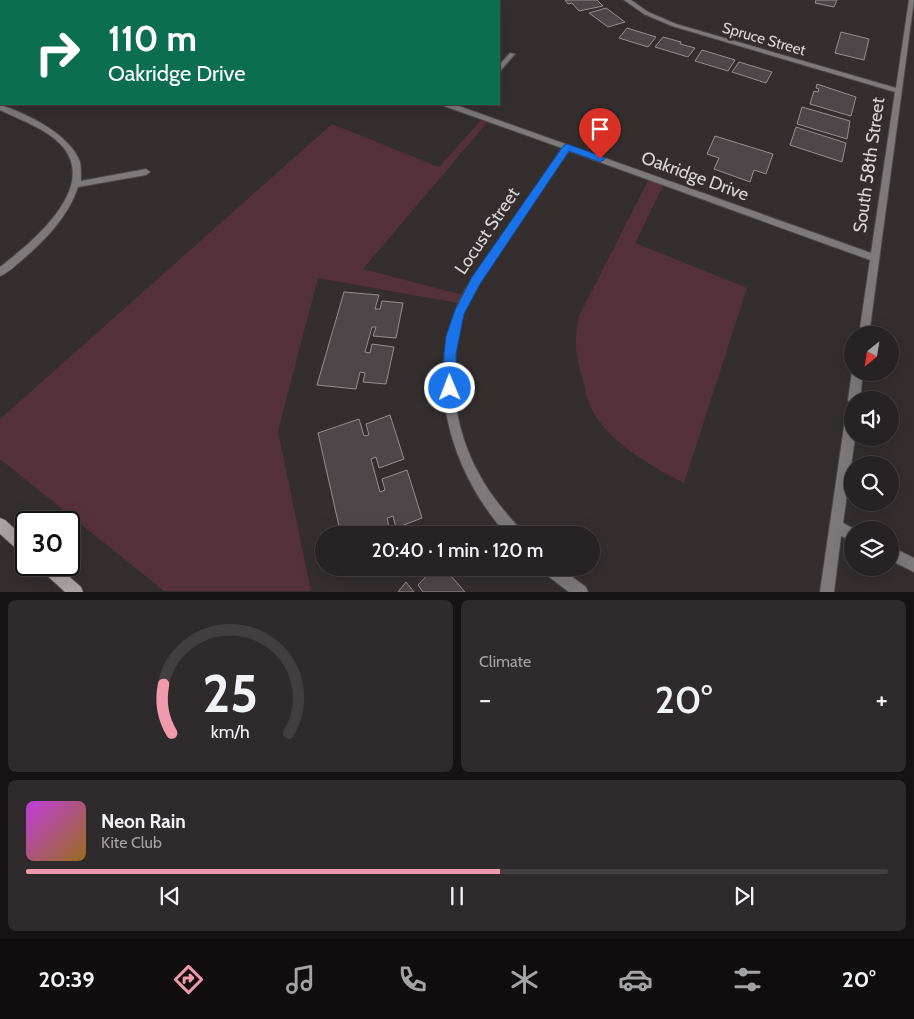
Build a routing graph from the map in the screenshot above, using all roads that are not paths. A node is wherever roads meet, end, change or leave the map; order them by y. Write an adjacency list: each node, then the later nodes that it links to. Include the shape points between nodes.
1 (628, 0): 5 (street, Spruce Street, via 646,13 674,25)
2 (912, 0): 5 (street, South 58th Street)
3 (512, 54): 4 (street)
4 (500, 68)
5 (899, 91): 11 (street, South 58th Street)
6 (464, 106): 8 (street, Oakridge Drive)
7 (0, 107): 10 (street, via 54,135 67,146 76,169)
8 (567, 147): 11 (street, Oakridge Drive); 16 (street, Locust Street, via 469,291 456,322 450,354 451,399 464,457 475,480)
9 (146, 172): 10 (street)
10 (74, 185): 12 (street, via 61,215 43,237)
11 (875, 258): 13 (street, South 58th Street)
12 (0, 272)
13 (865, 326)
14 (847, 446): 17 (street)
15 (0, 525): 19 (main road)
16 (509, 526)
17 (836, 526): 18 (street); 26 (street)
18 (844, 530)
19 (15, 538)
20 (899, 558): 21 (street)
21 (914, 566)
22 (58, 576): 24 (main road)
23 (560, 576): 25 (street)
24 (76, 592)
25 (581, 592)
26 (827, 592)

